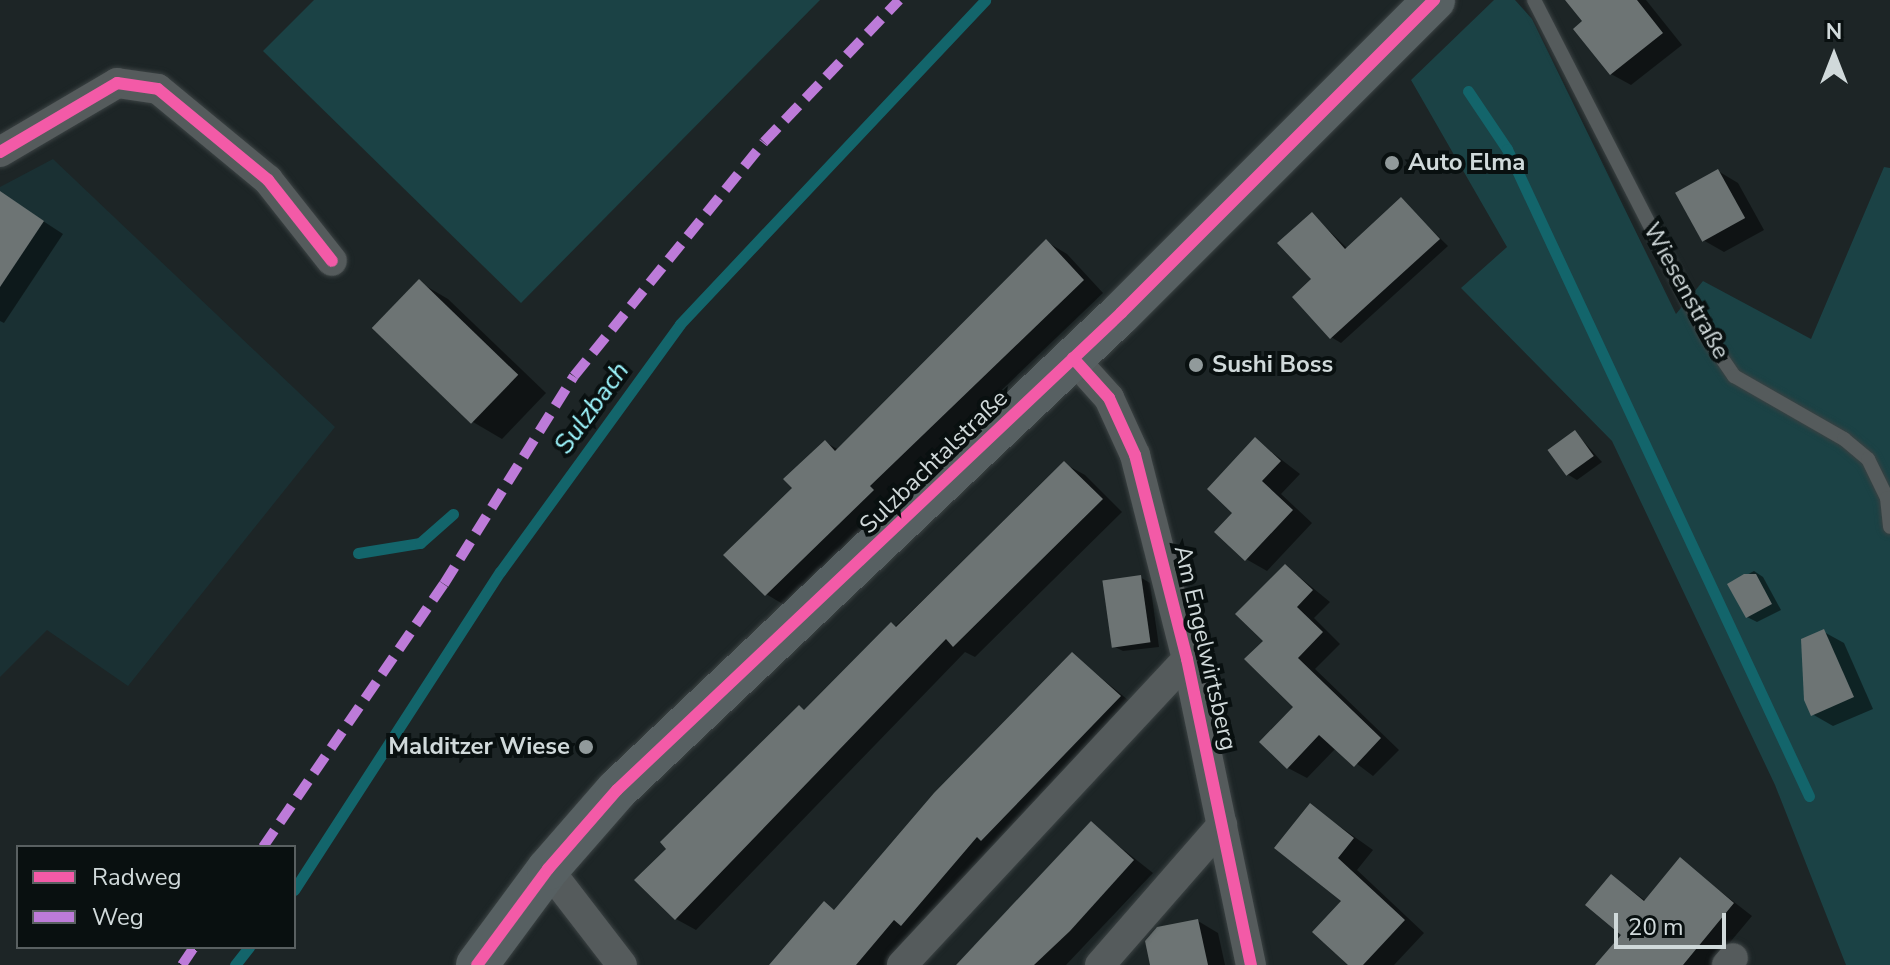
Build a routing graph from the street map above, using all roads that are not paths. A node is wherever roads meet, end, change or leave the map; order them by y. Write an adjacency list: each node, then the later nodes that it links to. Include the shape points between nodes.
1 (1434, 0): 5 (main road, Sulzbachtalstraße)
2 (1534, 0): 6 (lane, Wiesenstraße, via 1706,335 1734,376 1868,459 1887,498)
3 (0, 152): 4 (street, via 117,83 158,89 268,180)
4 (332, 261)
5 (1073, 358): 7 (street, Am Engelwirtsberg, via 1109,398 1135,455); 9 (main road, Sulzbachtalstraße, via 617,790)
6 (1890, 527)
7 (1187, 659): 8 (street, Am Engelwirtsberg); 12 (street, Am Engelwirtsberg)
8 (1222, 825): 13 (street); 14 (street, Am Engelwirtsberg)
9 (548, 869): 10 (main road, Sulzbachtalstraße); 11 (street)
10 (477, 965)
11 (622, 965)
12 (902, 965)
13 (1100, 965)
14 (1251, 965)

